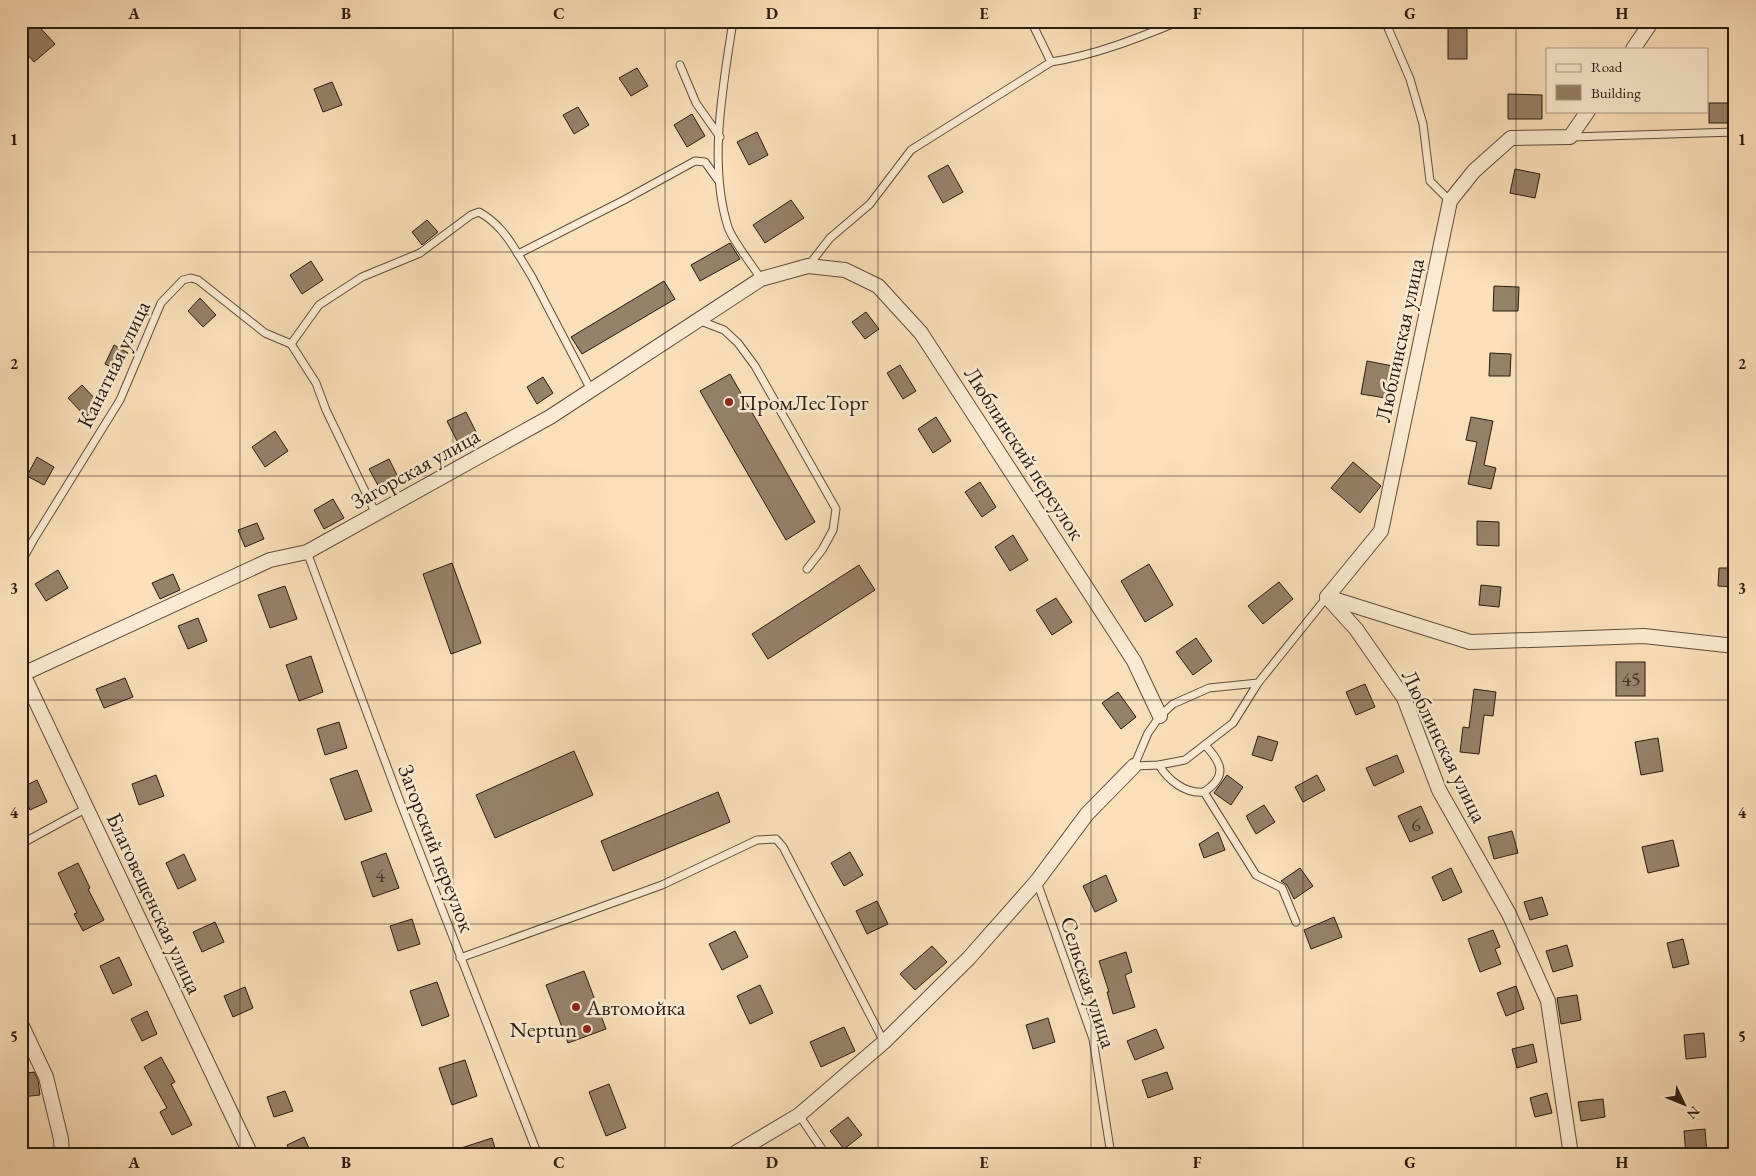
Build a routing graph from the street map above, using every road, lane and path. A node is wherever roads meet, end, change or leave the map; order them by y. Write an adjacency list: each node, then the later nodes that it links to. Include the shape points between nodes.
1 (733, 21): 11 (lane, via 722,92)
2 (1031, 21): 7 (lane)
3 (1180, 21): 7 (lane, via 1078,58)
4 (1385, 21): 14 (lane, via 1410,79 1423,124 1430,180)
5 (1652, 21): 6 (street)
6 (1634, 48)
7 (1051, 62): 16 (lane, via 910,150 870,204 830,238)
8 (680, 65): 11 (lane, via 696,104)
9 (1587, 112): 12 (street)
10 (1735, 132): 12 (lane)
11 (720, 137): 13 (lane)
12 (1570, 137): 14 (street, Люблинская улица, via 1511,138 1474,170)
13 (718, 180): 15 (lane, via 705,162 695,161); 17 (lane, via 728,229)
14 (1450, 201): 25 (street, Люблинская улица, via 1381,531)
15 (518, 254): 19 (lane, via 492,219 479,212 471,215 420,253 362,277 319,305); 20 (lane)
16 (808, 266): 17 (street, Загорская улица); 29 (street, Люблинский переулок, via 845,270 878,286 921,333 1134,661)
17 (761, 279): 18 (street, Загорская улица)
18 (698, 320): 20 (street, Загорская улица); 24 (lane, via 724,330 749,358 836,509 833,530)
19 (292, 344): 21 (lane, via 316,383); 23 (lane, Канатная улица, via 265,333 198,280 183,280 161,303 120,400)
20 (591, 390): 21 (street, Загорская улица, via 550,417)
21 (376, 514): 22 (street, Загорская улица)
22 (307, 552): 27 (street, Загорская улица, via 270,560); 38 (lane, Загорский переулок)
23 (21, 562)
24 (808, 569)
25 (1327, 597): 26 (street, via 1470,642 1644,636); 28 (lane); 48 (street, Люблинская улица, via 1356,629 1404,698 1438,790 1509,914 1548,1001)
26 (1735, 646)
27 (22, 672): 34 (street, Благовещенская улица)
28 (1258, 683): 29 (lane, via 1209,688 1173,704); 30 (lane, via 1233,723)
29 (1160, 716): 32 (lane, via 1148,733)
30 (1205, 744): 31 (lane, via 1185,760); 33 (lane, via 1220,764 1220,774 1214,786)
31 (1159, 765): 32 (lane); 33 (lane, via 1166,776 1180,786 1194,793)
32 (1134, 766): 36 (street, via 1087,814)
33 (1204, 792): 37 (lane, via 1256,875 1282,888)
34 (86, 808): 35 (lane); 43 (street, Благовещенская улица)
35 (21, 844)
36 (1037, 881): 40 (street, via 969,958); 47 (lane, Сельская улица, via 1093,1039)
37 (1296, 922)
38 (460, 958): 40 (lane, via 662,886 757,840 776,839); 44 (lane, Загорский переулок)
39 (21, 1024): 42 (street, via 46,1077)
40 (884, 1042): 41 (street)
41 (799, 1115): 45 (street); 46 (lane)
42 (62, 1155)
43 (251, 1155)
44 (538, 1155)
45 (732, 1155)
46 (826, 1155)
47 (1111, 1155)
48 (1571, 1155)

